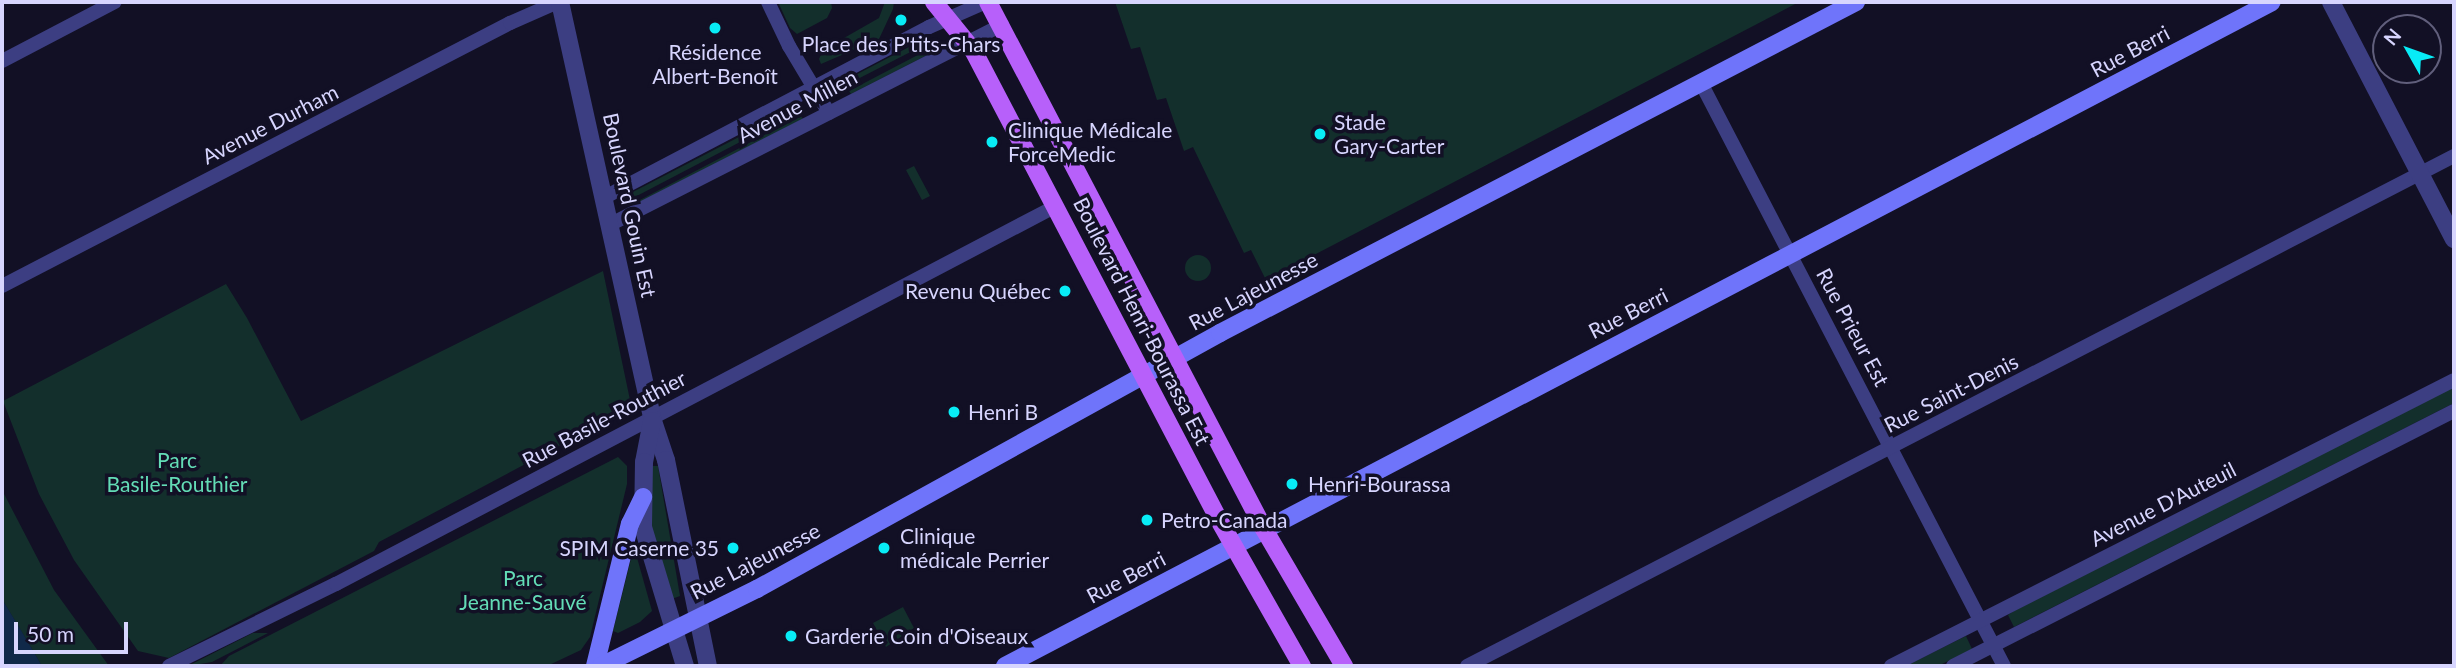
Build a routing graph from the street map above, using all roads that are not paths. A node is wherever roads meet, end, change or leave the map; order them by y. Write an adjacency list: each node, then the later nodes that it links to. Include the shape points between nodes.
1 (115, 2): 12 (street)
2 (559, 2): 18 (street, Boulevard Gouin Est); 23 (street, Avenue Durham, via 517,19)
3 (768, 2): 14 (street)
4 (934, 2): 9 (main road, Boulevard Henri-Bourassa Est)
5 (987, 2): 9 (street, Avenue Millen); 10 (main road, Boulevard Henri-Bourassa Est)
6 (1856, 2): 13 (main road, Rue Lajeunesse)
7 (2272, 2): 22 (main road, Rue Berri)
8 (2331, 2): 17 (street)
9 (948, 18): 11 (main road, Boulevard Henri-Bourassa Est); 14 (street, Avenue Millen)
10 (1002, 25): 11 (street, Avenue Millen); 24 (main road, Boulevard Henri-Bourassa Est)
11 (968, 43): 15 (street, Avenue Millen); 19 (main road, Boulevard Henri-Bourassa Est)
12 (2, 61)
13 (1701, 83): 22 (street, Rue Prieur Est); 24 (main road, Rue Lajeunesse)
14 (815, 87): 15 (street); 18 (street, Avenue Millen)
15 (829, 113): 20 (street, Avenue Millen)
16 (2454, 156): 17 (street, Rue Saint-Denis)
17 (2421, 174): 21 (street); 29 (street, Rue Saint-Denis)
18 (605, 197): 20 (street, Boulevard Gouin Est)
19 (1056, 206): 25 (main road, Boulevard Henri-Bourassa Est); 28 (street, Rue Basile-Routhier)
20 (611, 224): 28 (street, Boulevard Gouin Est)
21 (2454, 239)
22 (1790, 254): 29 (street, Rue Prieur Est); 31 (main road, Rue Berri)
23 (2, 286)
24 (1176, 357): 25 (main road, Rue Lajeunesse); 31 (main road, Boulevard Henri-Bourassa Est)
25 (1144, 375): 32 (main road, Boulevard Henri-Bourassa Est); 33 (main road, Rue Lajeunesse, via 772,581)
26 (2454, 380): 34 (street, Avenue D'Auteuil)
27 (2454, 411): 36 (street)
28 (652, 418): 30 (street, Boulevard Gouin Est); 33 (street, Boulevard Gouin Est, via 665,456); 37 (street, Rue Basile-Routhier)
29 (1892, 447): 34 (street, Rue Prieur Est); 45 (street, Rue Saint-Denis)
30 (643, 497): 35 (street, Boulevard Gouin Est, via 645,536); 38 (main road, via 630,524)
31 (1265, 529): 32 (main road, Rue Berri); 44 (main road, Boulevard Henri-Bourassa Est)
32 (1234, 546): 42 (main road, Rue Berri); 43 (main road, Boulevard Henri-Bourassa Est)
33 (697, 617): 35 (main road, Rue Lajeunesse); 41 (street, Boulevard Gouin Est)
34 (1981, 621): 36 (street, Rue Prieur Est); 46 (street, Avenue D'Auteuil)
35 (672, 631): 39 (main road, Rue Lajeunesse); 40 (street, Boulevard Gouin Est)
36 (1994, 646): 47 (street); 48 (street, Rue Prieur Est)
37 (169, 666)
38 (595, 666)
39 (601, 666)
40 (685, 666)
41 (708, 666)
42 (1005, 666)
43 (1302, 666)
44 (1344, 666)
45 (1466, 666)
46 (1891, 666)
47 (1953, 666)
48 (2004, 666)

